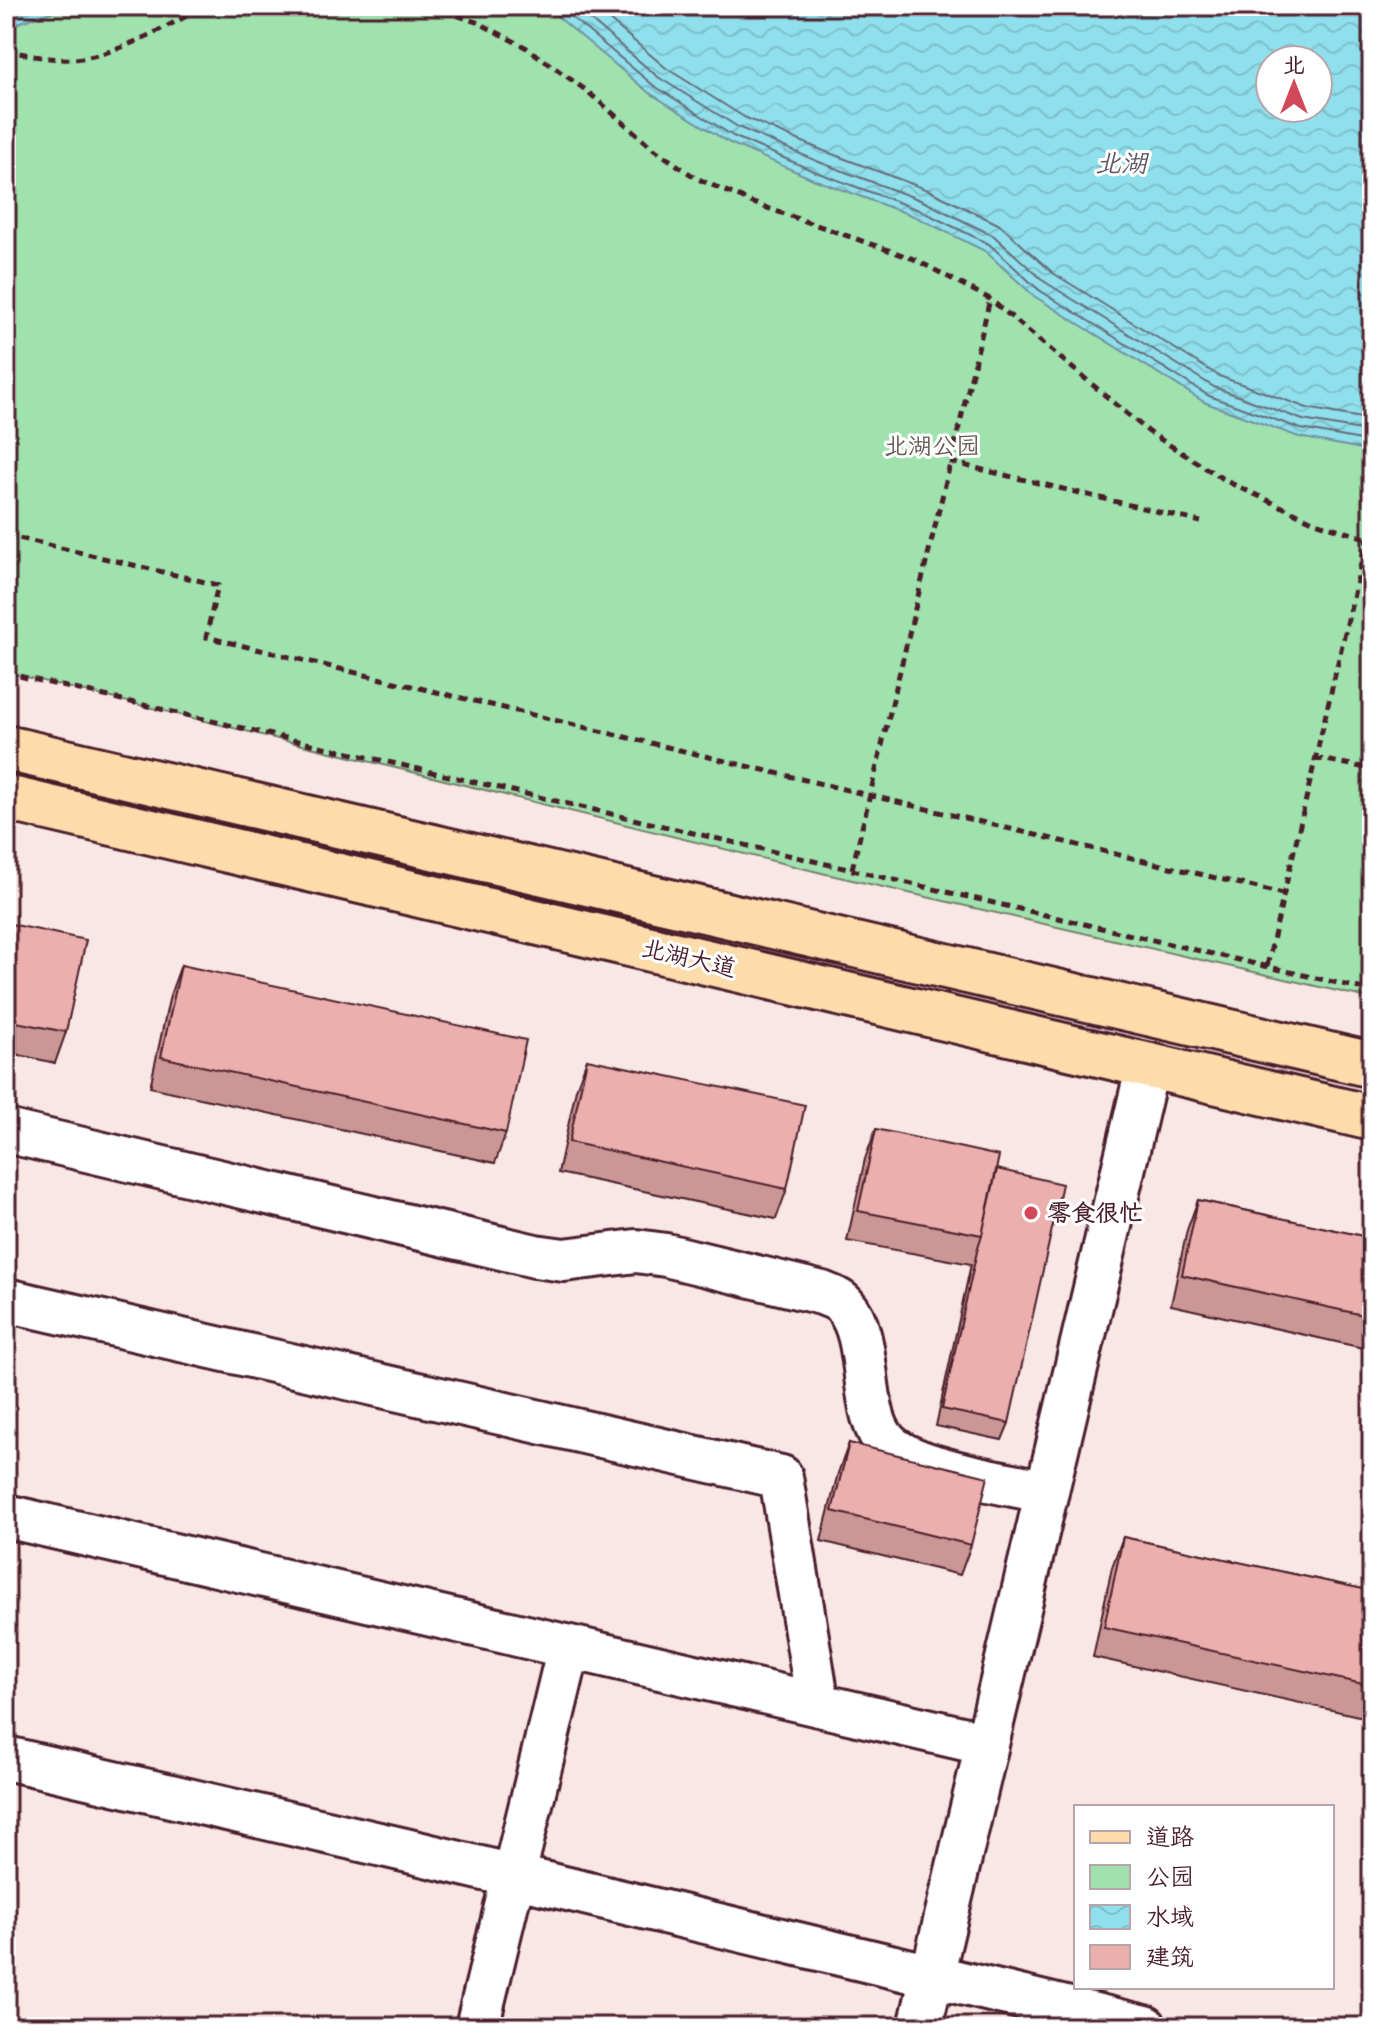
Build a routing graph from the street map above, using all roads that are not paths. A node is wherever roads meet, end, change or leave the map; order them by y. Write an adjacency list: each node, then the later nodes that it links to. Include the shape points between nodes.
1 (6, 748): 4 (main road, 北湖大道)
2 (6, 798): 3 (main road, 北湖大道)
3 (1148, 1065): 5 (main road, 北湖大道); 8 (street)
4 (1372, 1065)
5 (1372, 1118)
6 (6, 1131): 8 (street, via 535,1256 564,1260 651,1253 822,1293 842,1303 856,1323 875,1421 886,1443 906,1457)
7 (6, 1300): 11 (street, via 781,1477)
8 (1047, 1492): 12 (street)
9 (6, 1516): 10 (street)
10 (569, 1647): 11 (street); 14 (street)
11 (818, 1705): 12 (street)
12 (987, 1744): 15 (street)
13 (6, 1758): 14 (street)
14 (514, 1876): 15 (street); 16 (street)
15 (932, 1976): 17 (street); 18 (street)
16 (477, 2027)
17 (920, 2027)
18 (1145, 2027)

